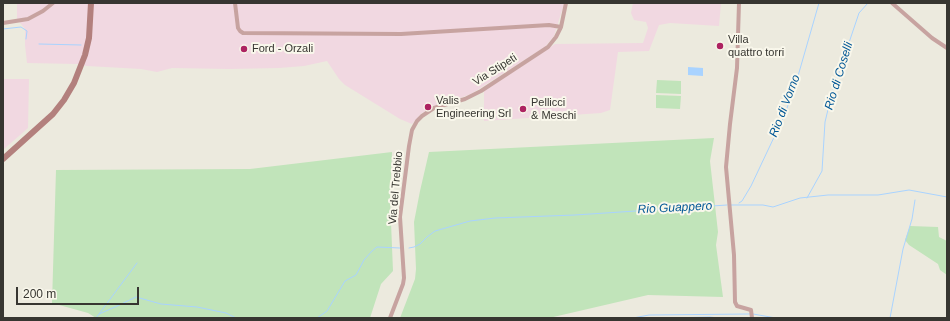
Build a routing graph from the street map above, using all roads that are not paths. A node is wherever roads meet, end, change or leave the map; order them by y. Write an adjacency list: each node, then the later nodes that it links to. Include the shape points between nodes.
1 (53, 3): 7 (street, via 28,19)
2 (91, 3): 11 (main road, via 89,38 71,89 53,114)
3 (235, 3): 8 (street, via 238,28 243,33 401,34 549,25)
4 (566, 3): 8 (street, Via Stipeti)
5 (739, 3): 12 (street, via 736,87 726,167 734,255 735,302 737,306 749,309)
6 (892, 3): 9 (street)
7 (3, 23)
8 (560, 27): 10 (street, Via Stipeti, via 548,47 481,91 429,111 417,121)
9 (947, 48)
10 (412, 130): 13 (street, Via del Trebbio, via 400,217 404,278)
11 (3, 159)
12 (752, 315)
13 (390, 318)

